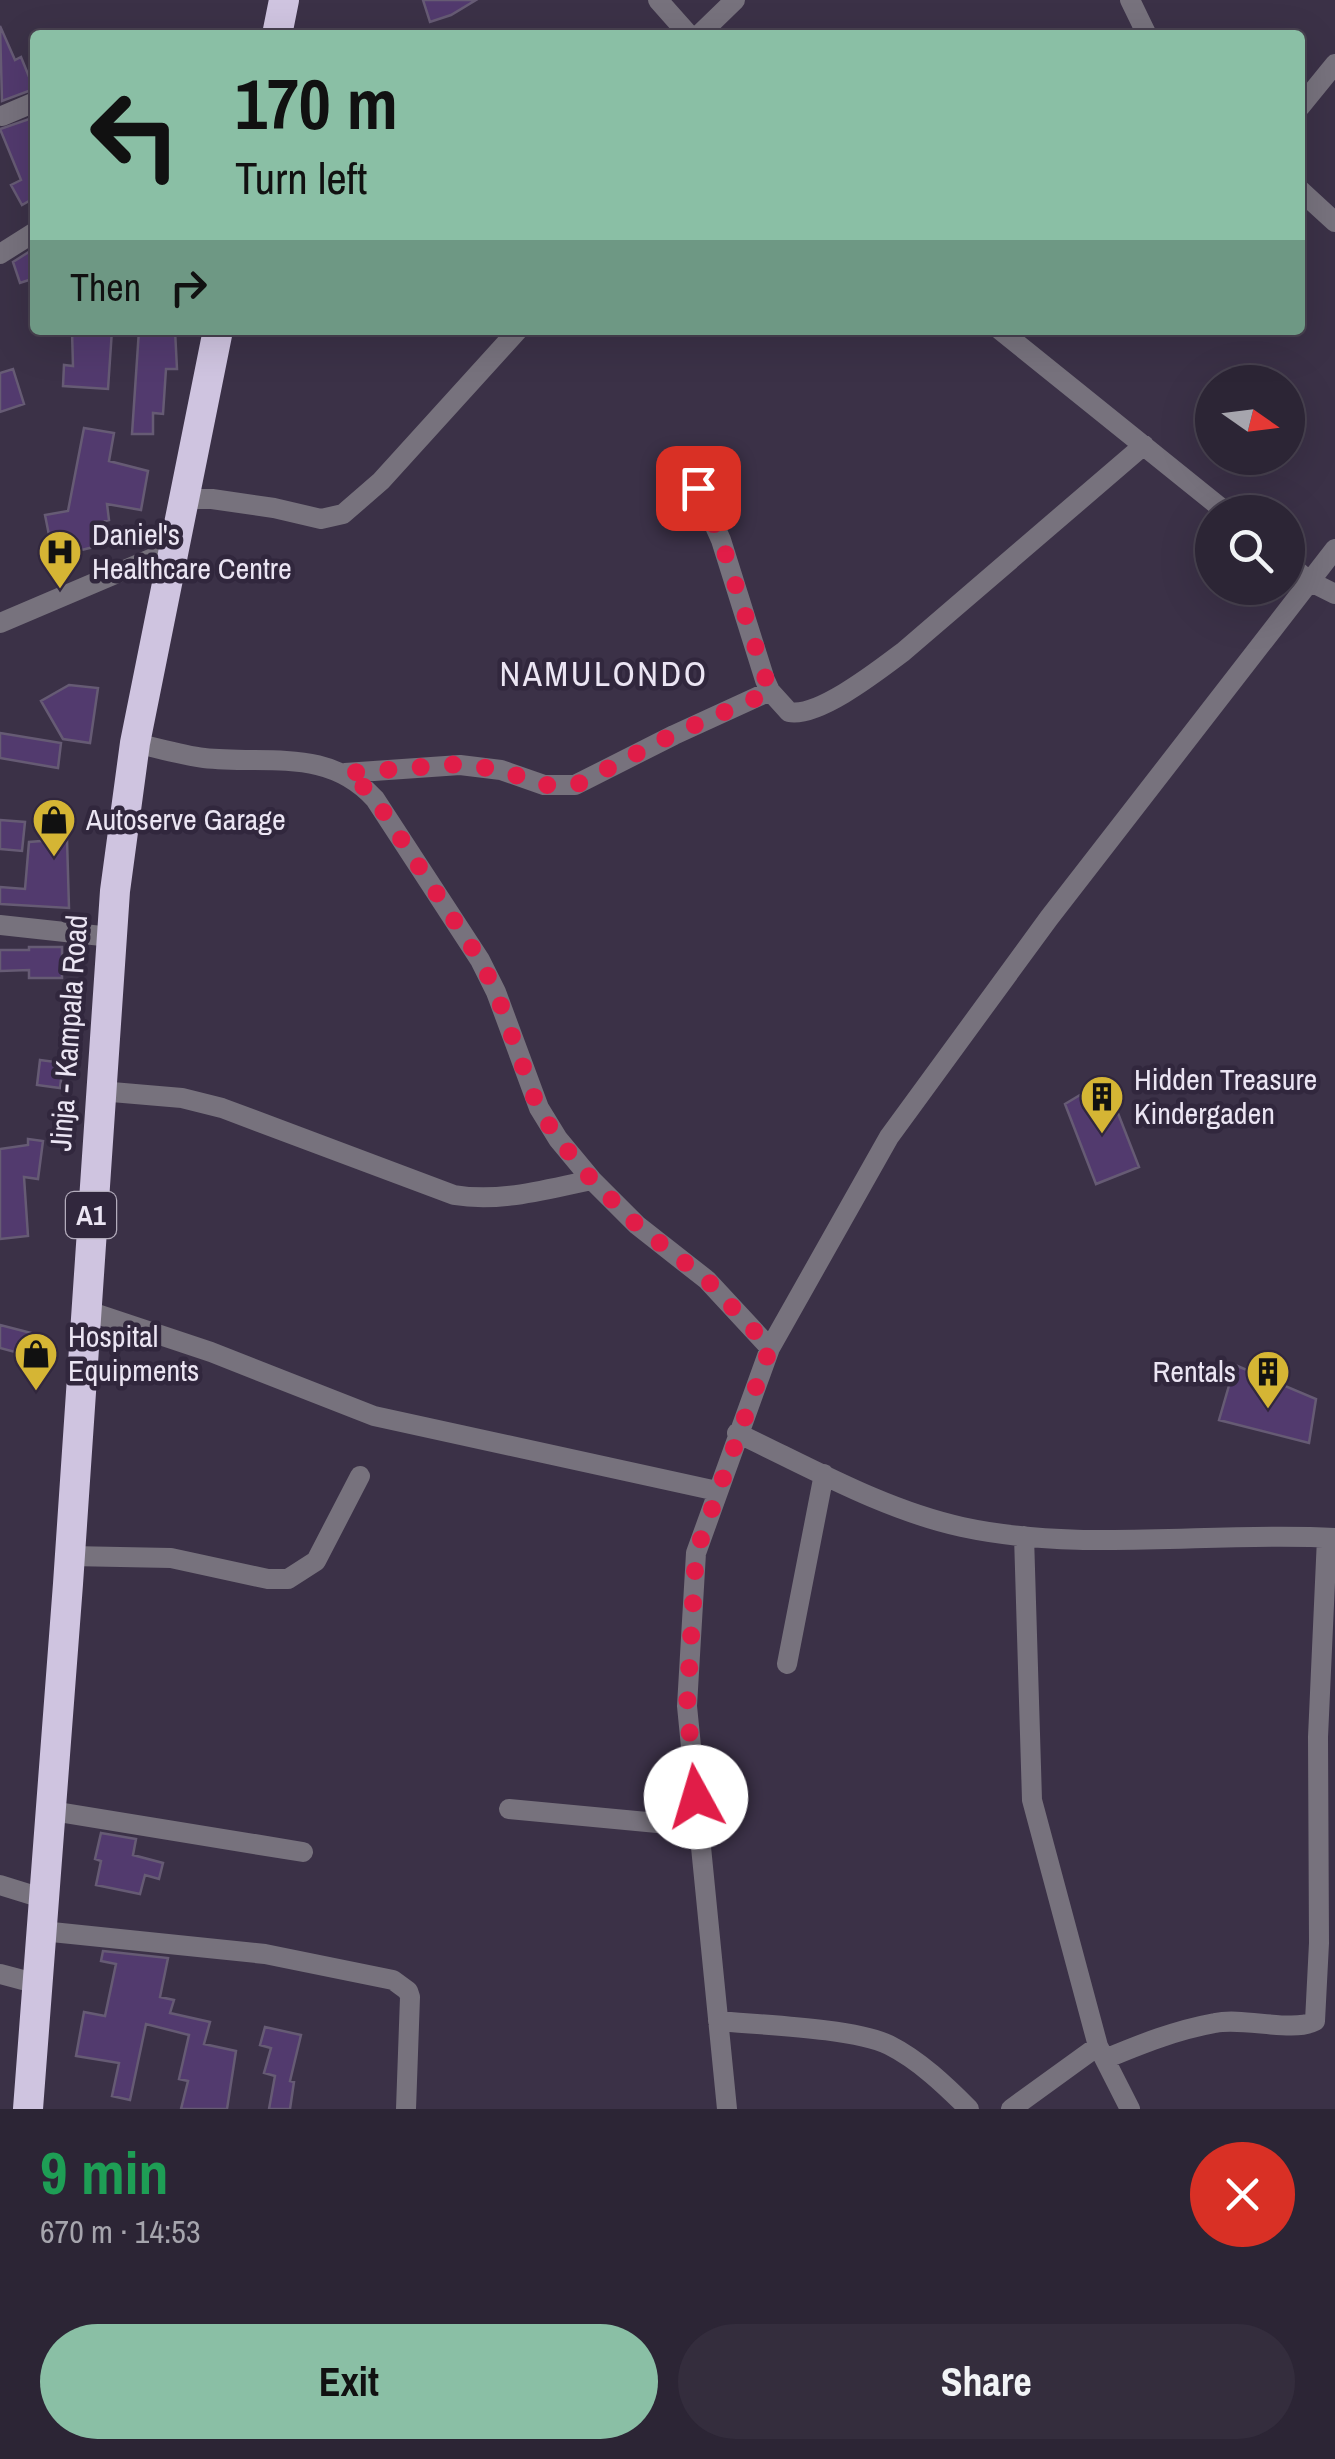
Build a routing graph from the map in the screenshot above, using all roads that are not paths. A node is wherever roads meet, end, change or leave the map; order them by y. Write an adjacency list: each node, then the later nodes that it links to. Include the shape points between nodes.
1 (284, 0): 5 (highway)
2 (658, 0): 6 (street)
3 (735, 0): 7 (street)
4 (1130, 0): 8 (street)
5 (278, 30)
6 (685, 30)
7 (704, 30)
8 (1145, 30)
9 (1335, 64): 10 (street)
10 (1305, 101)
11 (30, 104): 12 (street)
12 (2, 116)
13 (1305, 195): 14 (street)
14 (1335, 222)
15 (30, 235): 16 (street)
16 (0, 254)
17 (217, 335): 23 (highway, Jinja - Kampala Road / A1)
18 (513, 335): 23 (street, via 343,514 321,519 258,505)
19 (1006, 335): 20 (street)
20 (1144, 445): 22 (street); 30 (street, via 872,676 807,712 789,712)
21 (698, 488): 30 (street)
22 (1205, 495)
23 (184, 500): 24 (highway, Jinja - Kampala Road / A1)
24 (174, 549): 29 (street); 31 (highway, Jinja - Kampala Road / A1)
25 (1335, 549): 27 (street)
26 (1305, 578): 27 (street)
27 (1309, 581): 28 (street); 38 (street, via 889,1137)
28 (1335, 594)
29 (0, 622)
30 (770, 692): 32 (street, via 576,785 544,785 460,764)
31 (135, 742): 32 (street, via 201,758 294,761); 34 (highway, Jinja - Kampala Road / A1)
32 (346, 773): 36 (street, via 375,799 480,960 538,1108)
33 (0, 925): 34 (street)
34 (112, 937): 35 (highway, Jinja - Kampala Road / A1)
35 (100, 1091): 36 (street, via 222,1108 465,1197 504,1198); 37 (highway, Jinja - Kampala Road / A1)
36 (592, 1180): 38 (street, via 707,1280)
37 (85, 1310): 42 (street, via 374,1416); 45 (highway, Jinja - Kampala Road / A1)
38 (770, 1348): 39 (street)
39 (737, 1433): 40 (street); 42 (street)
40 (824, 1474): 43 (street, via 922,1514); 46 (street)
41 (360, 1476): 45 (street, via 316,1561 288,1579 171,1558)
42 (718, 1491): 49 (street, via 696,1553 687,1706)
43 (1024, 1536): 44 (street); 57 (street, via 1032,1800)
44 (1331, 1538): 57 (street, via 1318,1737 1315,2021 1217,2022)
45 (70, 1556): 48 (highway, Jinja - Kampala Road / A1)
46 (787, 1664)
47 (509, 1808): 49 (street)
48 (52, 1811): 50 (street); 52 (highway, Jinja - Kampala Road / A1)
49 (700, 1827): 56 (street)
50 (303, 1852)
51 (0, 1885): 52 (street)
52 (45, 1899): 53 (highway, Jinja - Kampala Road / A1)
53 (42, 1931): 55 (highway, Jinja - Kampala Road / A1); 59 (street, via 245,1951 394,1980 408,1991 410,2006)
54 (0, 1974): 55 (street)
55 (38, 1984): 58 (highway, Jinja - Kampala Road / A1)
56 (718, 2022): 60 (street); 61 (street, via 887,2044)
57 (1101, 2052): 62 (street); 63 (street)
58 (28, 2109)
59 (406, 2109)
60 (727, 2109)
61 (969, 2109)
62 (1011, 2109)
63 (1130, 2109)

